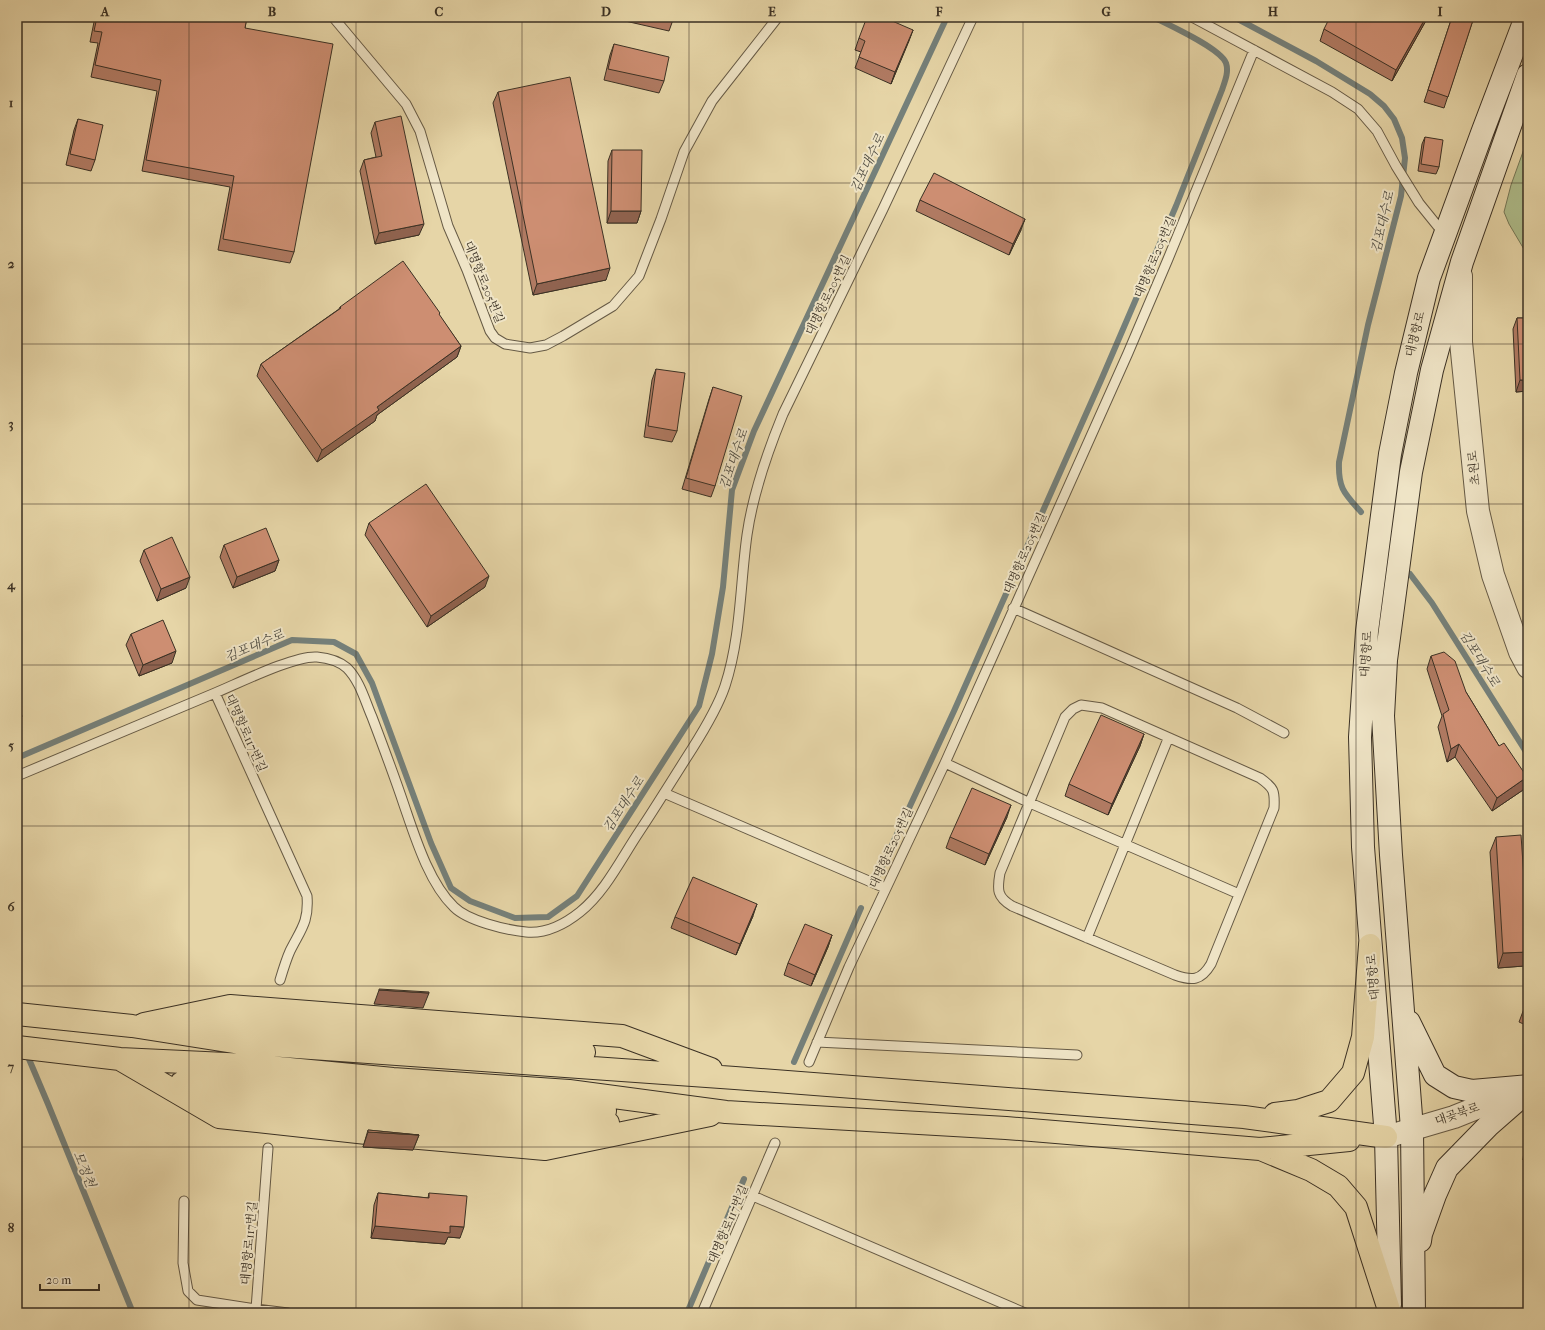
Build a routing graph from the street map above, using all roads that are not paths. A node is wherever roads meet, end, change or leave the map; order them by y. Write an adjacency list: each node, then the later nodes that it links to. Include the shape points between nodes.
1 (333, 17): 2 (lane, 대명항로205번길, via 406,104 420,131 448,226 490,331 495,338 505,344 530,348 546,345 613,306 639,276 684,152 712,101)
2 (778, 17)
3 (973, 17): 19 (lane, 대명항로205번길, via 768,449 747,533 739,621 725,689 704,729)
4 (1192, 17): 6 (lane)
5 (1526, 17): 8 (main road, 대명항로)
6 (1254, 50): 8 (lane, via 1358,109 1377,131 1419,203); 12 (lane, 대명항로205번길, via 1128,353)
7 (1528, 74): 9 (main road, 대명항로)
8 (1444, 234): 25 (main road, 대명항로, via 1429,278 1393,439 1368,631 1360,737 1363,847)
9 (1462, 262): 10 (main road, 대명항로); 11 (main road, 초원로, via 1461,342)
10 (1432, 370): 11 (main road, via 1448,369 1458,375); 27 (main road, 대명항로, via 1411,472 1386,660 1383,716)
11 (1466, 386): 13 (main road, 초원로, via 1478,511 1485,546 1515,639)
12 (1013, 608): 15 (lane, via 1237,708); 17 (lane, 대명항로205번길)
13 (1528, 667)
14 (215, 693): 18 (lane, 대명항로117번길); 19 (lane, 대명항로205번길, via 285,664 314,656 332,659 346,667 357,681 420,850 440,890 455,909 476,920 512,931 534,933 557,927 582,911 601,890); 26 (lane, 대명항로117번길, via 307,896 308,911 304,925)
15 (1284, 733)
16 (1168, 739): 20 (lane, via 1102,708 1081,704 1065,717); 21 (lane); 23 (lane, via 1260,778 1271,786 1275,796 1274,808)
17 (945, 763): 20 (lane); 22 (lane, 대명항로205번길)
18 (17, 776)
19 (664, 793): 22 (lane)
20 (1030, 802): 21 (lane); 24 (lane, via 1000,873 999,894 1012,906)
21 (1125, 844): 23 (lane); 24 (lane)
22 (885, 888): 30 (lane, 대명항로205번길)
23 (1239, 894): 24 (lane, via 1211,964 1205,974 1196,978 1186,979 1175,975)
24 (1087, 938)
25 (1370, 945): 38 (highway, via 1363,1037 1352,1073 1329,1101 1298,1112); 40 (main road, 대명항로)
26 (280, 980)
27 (1404, 1012): 36 (main road, via 1435,1075 1454,1087 1472,1091); 39 (main road, 대명항로)
28 (17, 1014): 29 (highway)
29 (132, 1026): 35 (highway, via 240,1043); 35 (highway, via 230,1006 622,1036)
30 (817, 1042): 32 (lane); 34 (lane, 대명항로205번길)
31 (22, 1050): 33 (highway)
32 (1076, 1055)
33 (120, 1059): 37 (highway, via 247,1065 393,1079 569,1091); 37 (highway, via 218,1117 401,1137 545,1149)
34 (809, 1062)
35 (735, 1078): 38 (highway)
36 (1528, 1088): 39 (main road, 대곶북로, via 1454,1117); 47 (main road, via 1447,1168 1421,1234)
37 (726, 1112): 43 (highway, via 1006,1128)
38 (1244, 1117): 40 (highway)
39 (1412, 1129): 40 (main road, 대곶북로); 47 (main road, 대명항로)
40 (1386, 1137): 43 (highway); 51 (main road, 대명항로)
41 (774, 1143): 44 (lane, 대명항로117번길)
42 (268, 1148): 46 (lane, 대명항로117번길)
43 (1260, 1149): 51 (highway, via 1311,1170 1338,1186 1356,1207)
44 (753, 1196): 49 (lane, 대명항로117번길); 50 (lane)
45 (184, 1201): 46 (lane, via 183,1264 188,1291 197,1300)
46 (256, 1309): 48 (lane)
47 (1414, 1312)
48 (288, 1313)
49 (702, 1313)
50 (1025, 1313)
51 (1390, 1313)

